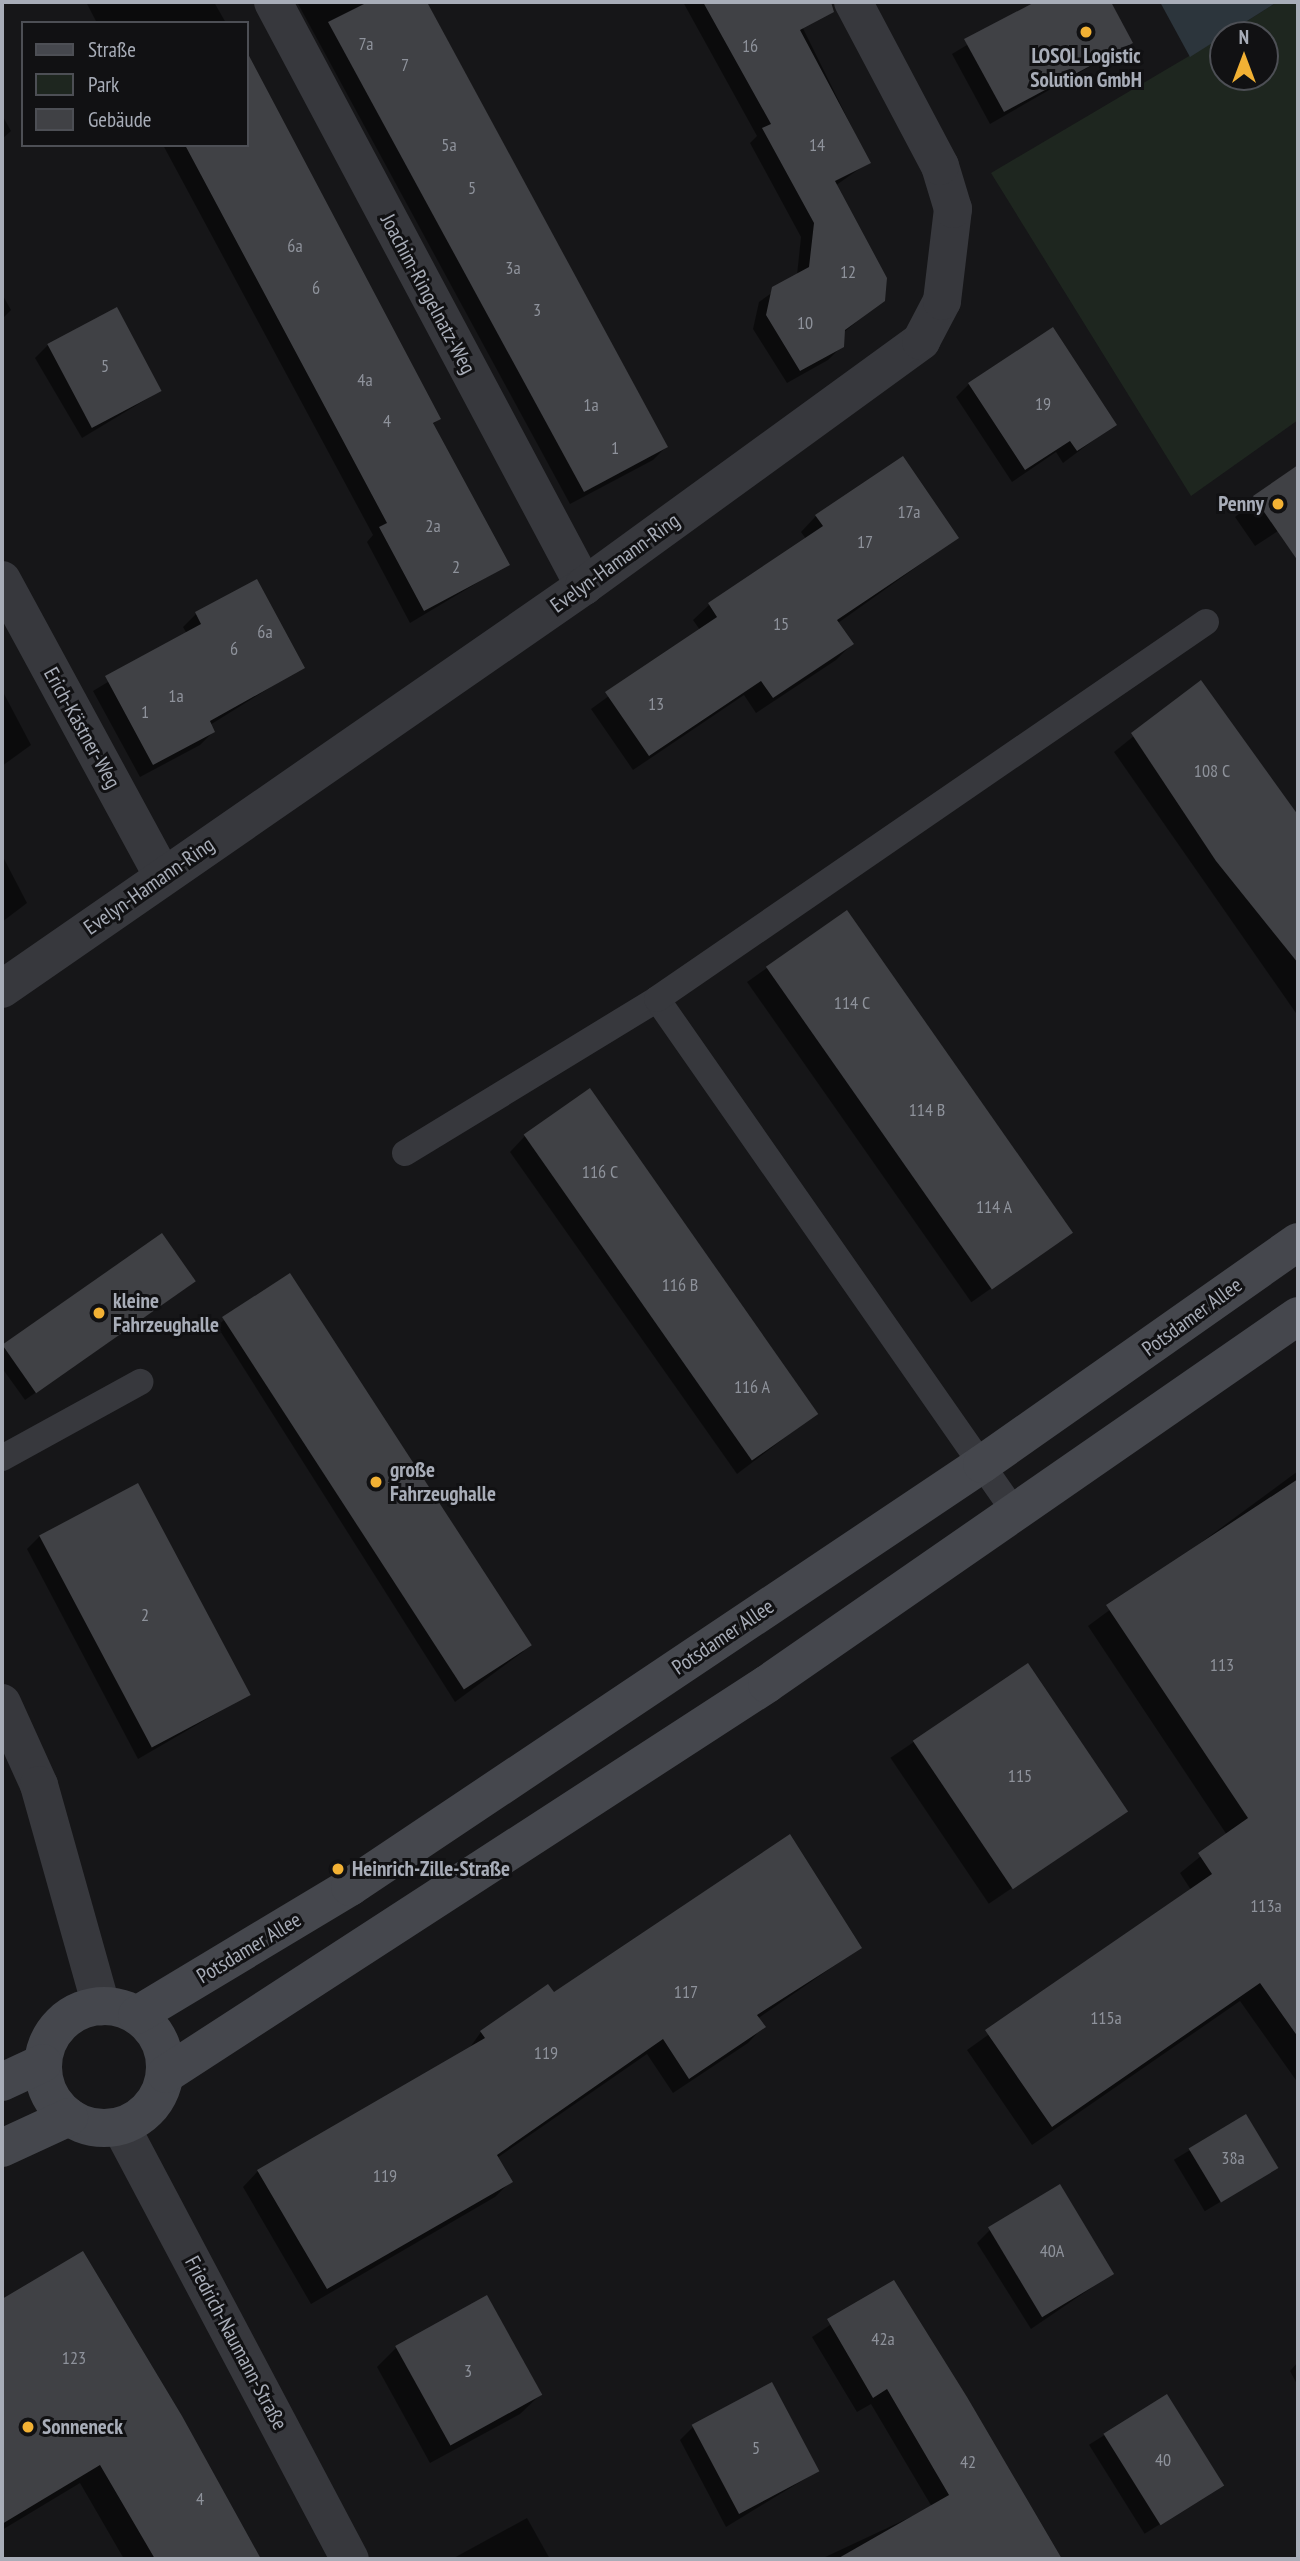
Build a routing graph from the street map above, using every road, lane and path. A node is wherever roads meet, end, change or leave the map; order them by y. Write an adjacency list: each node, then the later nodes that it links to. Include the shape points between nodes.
1 (273, 2): 4 (street, Joachim-Ringelnatz-Weg)
2 (853, 2): 4 (street, Evelyn-Hamann-Ring, via 940,166 953,209 942,301 921,341)
3 (2, 580): 6 (street, Erich-Kästner-Weg)
4 (584, 586): 6 (street, Evelyn-Hamann-Ring)
5 (1206, 622): 8 (lane)
6 (162, 875): 7 (street, Evelyn-Hamann-Ring)
7 (2, 989)
8 (657, 999): 9 (lane); 14 (lane)
9 (405, 1153)
10 (1298, 1242): 14 (street, Potsdamer Allee)
11 (1298, 1316): 15 (street)
12 (140, 1382): 13 (lane)
13 (2, 1458)
14 (982, 1464): 15 (lane); 18 (street, Potsdamer Allee, via 350,1887)
15 (1014, 1511): 20 (street, via 536,1838)
16 (2, 1703): 17 (street, via 39,1785)
17 (101, 2006): 18 (street); 19 (street, via 61,2024)
18 (137, 2015): 20 (street, via 160,2041)
19 (43, 2063): 21 (street); 22 (street, via 55,2103)
20 (166, 2074): 23 (street, via 151,2107)
21 (2, 2082)
22 (69, 2118): 23 (street, via 86,2126); 24 (street)
23 (121, 2127): 25 (street, Friedrich-Naumann-Straße)
24 (2, 2148)
25 (350, 2559)

